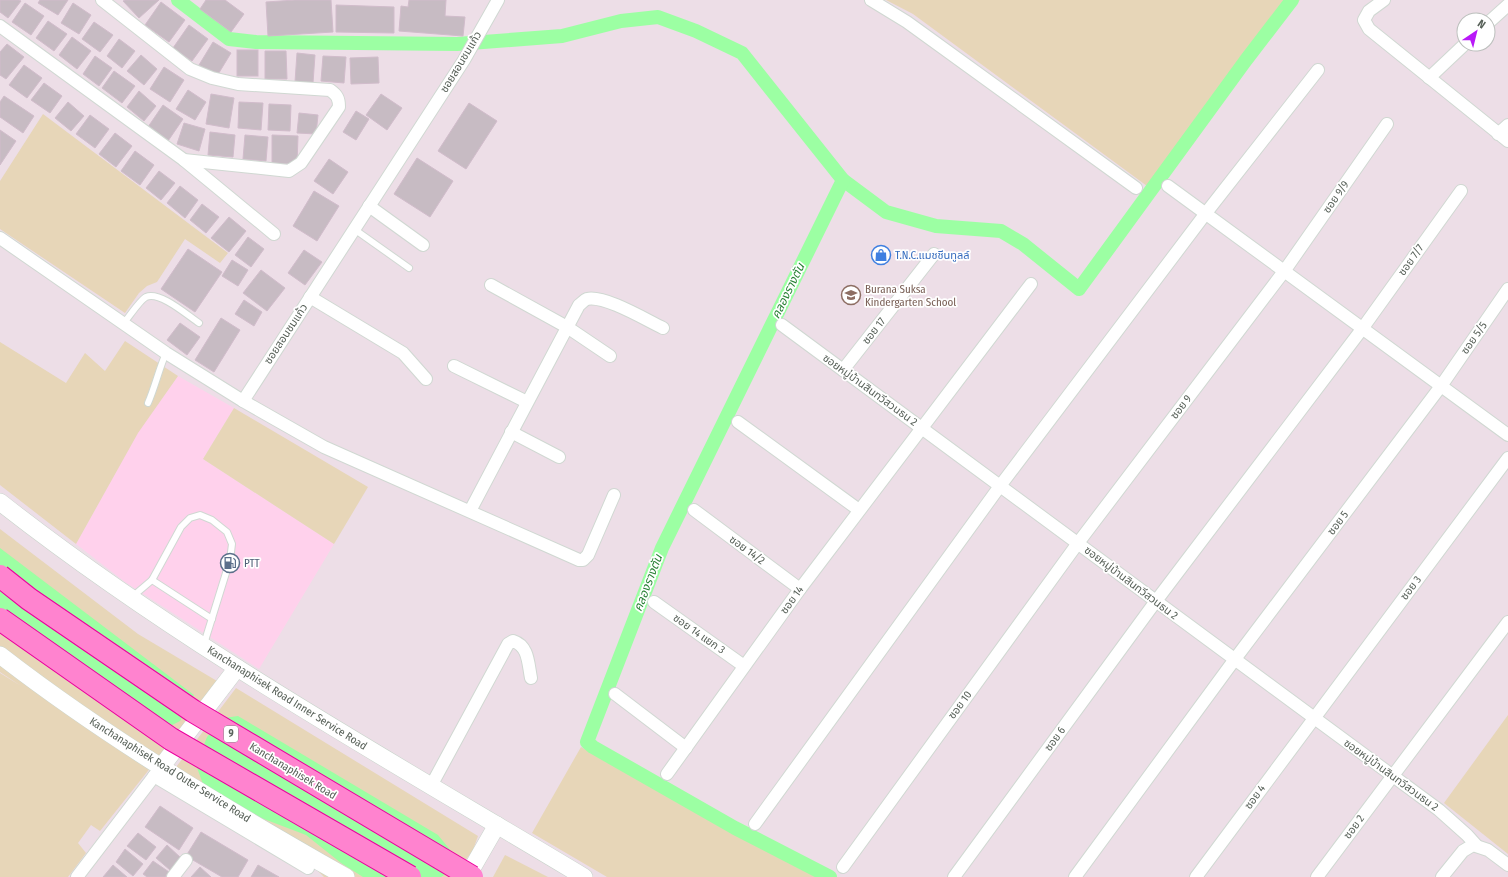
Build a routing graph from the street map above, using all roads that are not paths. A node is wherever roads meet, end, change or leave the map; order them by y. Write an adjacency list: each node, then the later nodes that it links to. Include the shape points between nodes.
1 (498, 0): 19 (street, ซอยสอนชมแก้ว, via 464,60)
2 (871, 0): 17 (street, via 907,22)
3 (1384, 0): 10 (street, via 1369,11 1364,20 1369,29)
4 (104, 1): 15 (street, via 190,70 238,84 330,90 339,99 339,107 301,163 289,171)
5 (1508, 5): 6 (street)
6 (1496, 16)
7 (0, 26): 15 (street)
8 (1457, 52): 10 (street)
9 (1318, 70): 20 (street)
10 (1429, 78): 13 (street)
11 (1387, 124): 27 (street, ซอย 9/9)
12 (1508, 125): 13 (street)
13 (1498, 134): 14 (street)
14 (1508, 141)
15 (184, 160): 22 (street)
16 (1168, 186): 20 (street)
17 (1136, 188)
18 (1461, 191): 37 (street, ซอย 7/7)
19 (369, 206): 21 (street, ซอยสอนชมแก้ว); 24 (street)
20 (1206, 213): 27 (street); 53 (street)
21 (354, 229): 26 (lane); 31 (street, ซอยสอนชมแก้ว)
22 (274, 234)
23 (0, 238): 33 (street)
24 (423, 245)
25 (934, 254): 41 (street, ซอย 17)
26 (409, 268)
27 (1284, 270): 37 (street); 59 (street, ซอย 9)
28 (1031, 284): 48 (street, ซอย 14)
29 (491, 285): 35 (street)
30 (1508, 290): 43 (street, ซอย 5/5)
31 (310, 297): 42 (street, via 403,353); 44 (street, ซอยสอนชมแก้ว)
32 (198, 323): 33 (lane, via 154,295 145,298)
33 (124, 324): 38 (street)
34 (782, 325): 41 (street, ซอยหมู่บ้านสินทวีสวนธน 2)
35 (567, 327): 36 (street, via 579,305 586,299 594,299 607,302); 39 (street); 45 (street)
36 (663, 328)
37 (1362, 329): 43 (street); 64 (street, ซอย 7/7)
38 (166, 353): 44 (street); 46 (lane)
39 (610, 356)
40 (454, 366): 45 (street)
41 (844, 370): 48 (street, ซอยหมู่บ้านสินทวีสวนธน 2)
42 (426, 379)
43 (1441, 386): 50 (street); 71 (street, ซอย 5)
44 (243, 401): 58 (street, via 324,447)
45 (527, 402): 49 (street)
46 (148, 404)
47 (738, 422): 57 (street)
48 (921, 427): 53 (street, ซอยหมู่บ้านสินทวีสวนธน 2); 57 (street, ซอย 14)
49 (511, 432): 51 (street); 58 (street)
50 (1508, 434)
51 (559, 457)
52 (1508, 458): 76 (street, ซอย 3)
53 (1000, 486): 59 (street, ซอยหมู่บ้านสินทวีสวนธน 2); 82 (street)
54 (614, 495): 58 (street, via 588,555 582,560 573,559)
55 (0, 502): 63 (main road, Kanchanaphisek Road Inner Service Road)
56 (694, 510): 62 (street, ซอย 14/2)
57 (859, 510): 62 (street, ซอย 14)
58 (470, 511)
59 (1078, 543): 64 (street, ซอยหมู่บ้านสินทวีสวนธน 2); 88 (street, ซอย 10)
60 (0, 576): 94 (highway, Kanchanaphisek Road / 9, bridge, via 29,599 193,711)
61 (152, 580): 63 (lane); 67 (lane); 67 (lane, via 181,527 190,518 200,515 212,520 227,532 232,544 230,560)
62 (800, 589): 72 (street, ซอย 14)
63 (131, 598): 69 (main road, Kanchanaphisek Road Inner Service Road)
64 (1156, 601): 71 (street, ซอยหมู่บ้านสินทวีสวนธน 2); 96 (street, ซอย 6)
65 (654, 602): 72 (street, ซอย 14 แยก 3)
66 (0, 619): 92 (highway, bridge, via 171,738)
67 (212, 619): 69 (lane)
68 (1508, 622): 80 (street, ซอย 2)
69 (203, 646): 73 (main road, Kanchanaphisek Road Inner Service Road)
70 (0, 655): 78 (main road, Kanchanaphisek Road Outer Service Road)
71 (1235, 659): 76 (street, ซอยหมู่บ้านสินทวีสวนธน 2); 97 (street)
72 (744, 666): 77 (street, ซอย 14)
73 (237, 668): 78 (main road); 81 (main road, Kanchanaphisek Road Inner Service Road)
74 (531, 678): 81 (street, via 525,650 513,641 508,644)
75 (615, 694): 77 (street)
76 (1314, 718): 80 (street, ซอยหมู่บ้านสินทวีสวนธน 2); 98 (street, ซอย 4)
77 (686, 748): 79 (street, ซอย 14)
78 (158, 771): 87 (street); 89 (street); 91 (main road, Kanchanaphisek Road Outer Service Road)
79 (667, 774)
80 (1391, 776): 84 (street, ซอยหมู่บ้านสินทวีสวนธน 2, via 1439,810); 99 (street, ซอย 2)
81 (431, 786): 83 (main road, Kanchanaphisek Road Inner Service Road)
82 (755, 824)
83 (497, 825): 93 (main road); 95 (main road, Kanchanaphisek Road Inner Service Road)
84 (1476, 845): 86 (street, ซอยหมู่บ้านสินทวีสวนธน 2, via 1488,850); 100 (street, via 1469,846 1463,851)
85 (186, 860): 90 (street)
86 (1508, 865)
87 (308, 868)
88 (843, 868)
89 (77, 877)
90 (173, 877)
91 (346, 877)
92 (410, 877)
93 (467, 877)
94 (472, 877)
95 (584, 877)
96 (954, 877)
97 (1075, 877)
98 (1196, 877)
99 (1318, 877)
100 (1442, 877)

